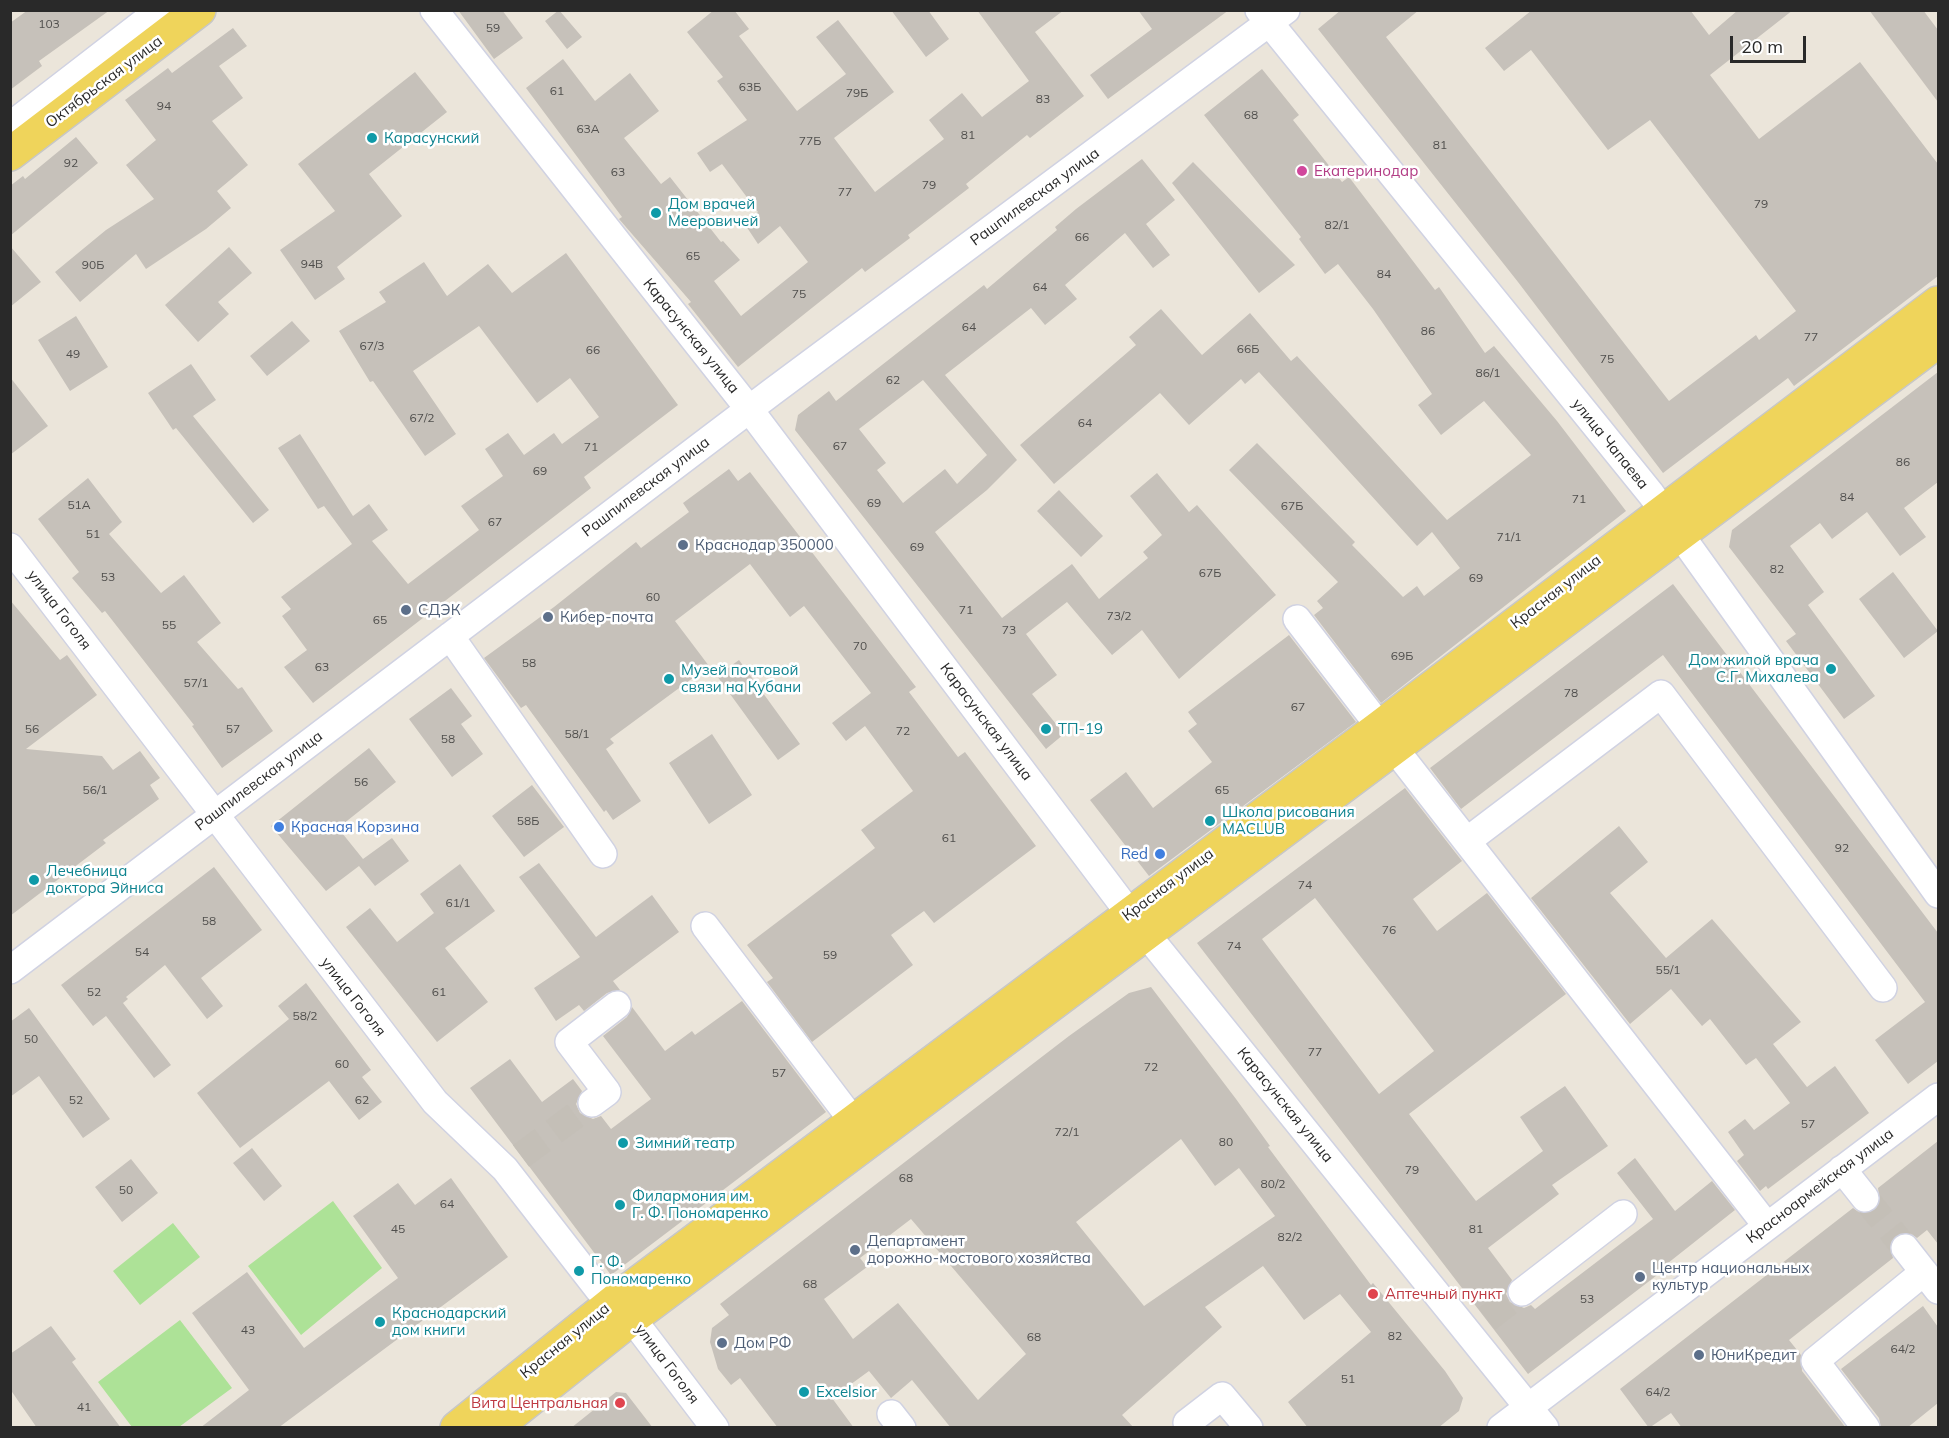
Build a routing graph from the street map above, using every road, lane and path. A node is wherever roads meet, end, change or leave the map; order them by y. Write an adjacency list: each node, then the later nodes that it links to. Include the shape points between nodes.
1 (160, 10): 5 (street, Октябрьская улица)
2 (199, 10): 6 (main road, Октябрьская улица)
3 (435, 10): 9 (street, Карасунская улица)
4 (1271, 15): 9 (street, Рашпилевская улица); 10 (street, улица Чапаева)
5 (10, 126)
6 (10, 154)
7 (1938, 303): 10 (main road, Красная улица)
8 (1938, 341): 10 (main road, Красная улица)
9 (749, 409): 13 (street, Рашпилевская улица); 19 (street, Карасунская улица)
10 (1672, 522): 14 (main road, Красная улица); 18 (street, улица Чапаева)
11 (10, 547): 15 (street, улица Гоголя)
12 (1297, 620): 14 (street)
13 (450, 636): 15 (street, Рашпилевская улица); 17 (street)
14 (1387, 737): 16 (street); 19 (main road, Красная улица)
15 (214, 815): 21 (street, Рашпилевская улица); 34 (street, улица Гоголя, via 435,1102 458,1124 513,1162 599,1290)
16 (1467, 841): 22 (street, via 1662,694); 30 (street)
17 (603, 854)
18 (1938, 894)
19 (1138, 923): 26 (main road, Красная улица); 34 (main road, Красная улица); 35 (street, Карасунская улица, via 1478,1326)
20 (705, 926): 26 (street)
21 (10, 970)
22 (1882, 988)
23 (617, 1005): 25 (street, via 568,1042 607,1092)
24 (1938, 1097): 27 (street, Красноармейская улица)
25 (592, 1103)
26 (853, 1120): 34 (main road, Красная улица)
27 (1842, 1169): 28 (street); 30 (street, Красноармейская улица)
28 (1865, 1198)
29 (1623, 1214): 33 (street)
30 (1767, 1226): 35 (street, Красноармейская улица)
31 (1905, 1248): 32 (street)
32 (1931, 1281): 43 (street, via 1815,1361)
33 (1522, 1292)
34 (625, 1308): 37 (main road, Красная улица); 38 (main road, Красная улица); 39 (street, улица Гоголя)
35 (1528, 1406): 41 (street, Красноармейская улица); 42 (street, Карасунская улица)
36 (1187, 1423): 40 (street, via 1222,1396)
37 (458, 1428)
38 (494, 1428)
39 (715, 1428)
40 (1249, 1428)
41 (1501, 1428)
42 (1545, 1428)
43 (1866, 1428)

